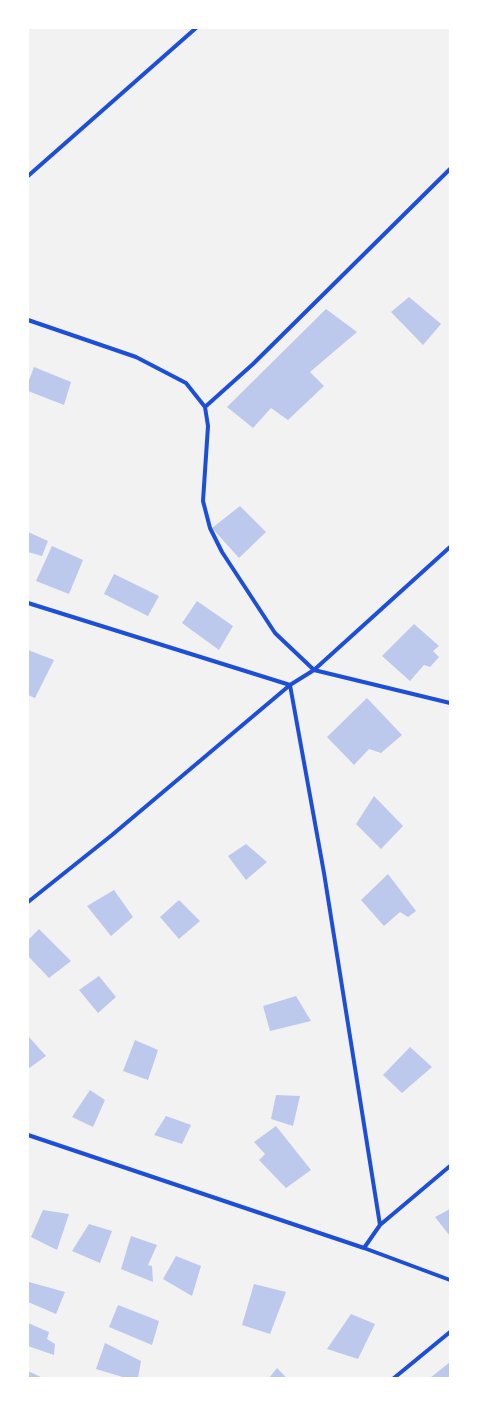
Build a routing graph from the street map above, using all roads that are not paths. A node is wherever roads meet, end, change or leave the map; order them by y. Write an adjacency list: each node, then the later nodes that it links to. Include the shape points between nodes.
1 (196, 28): 3 (street)
2 (450, 170): 5 (street, via 253,364)
3 (28, 176)
4 (28, 320): 5 (street, via 136,357 186,383)
5 (205, 407): 8 (street, via 208,426 203,501 210,528 222,552 275,633)
6 (450, 547): 8 (street)
7 (28, 603): 9 (street)
8 (314, 670): 9 (street); 10 (street)
9 (290, 685): 11 (street); 14 (street, via 324,873)
10 (450, 703)
11 (28, 902)
12 (28, 1135): 15 (street)
13 (450, 1166): 14 (street)
14 (380, 1225): 15 (street)
15 (364, 1248): 16 (street)
16 (450, 1280)
17 (450, 1332): 18 (street)
18 (394, 1378)

